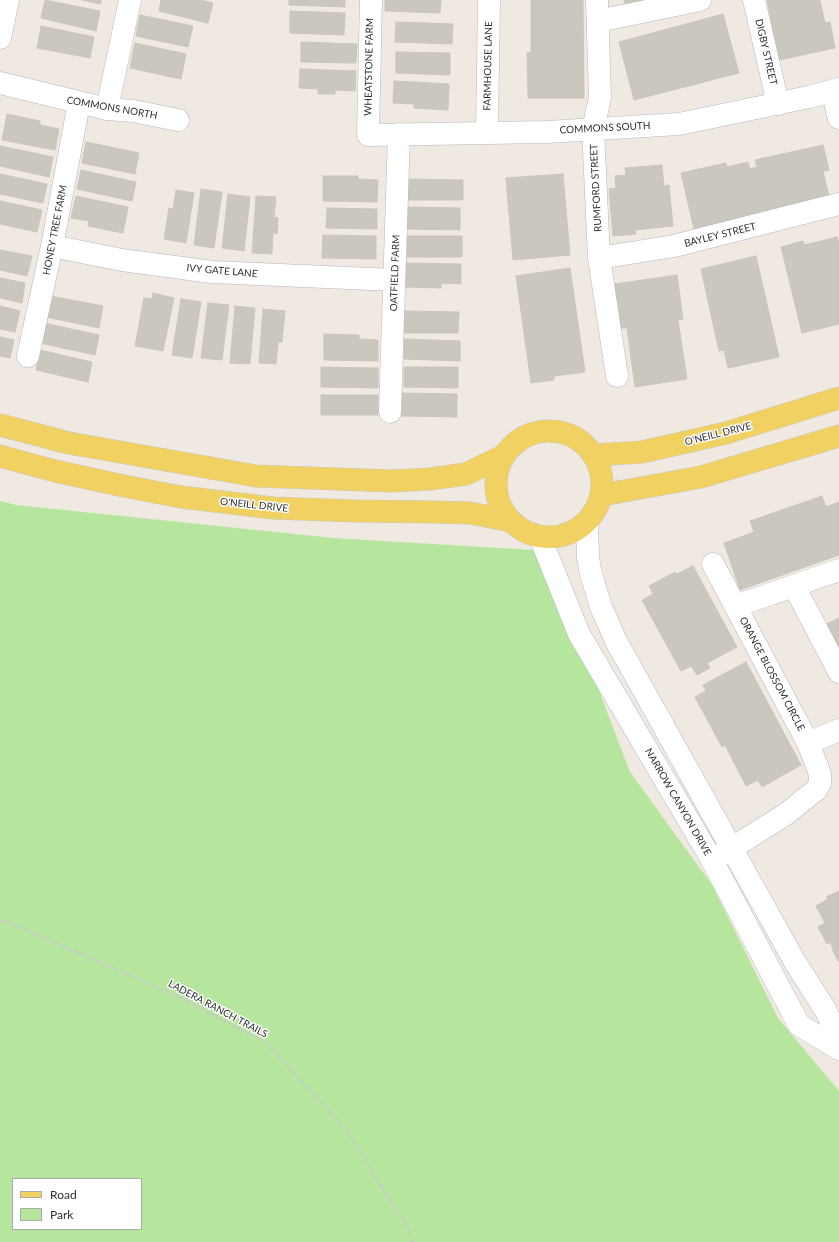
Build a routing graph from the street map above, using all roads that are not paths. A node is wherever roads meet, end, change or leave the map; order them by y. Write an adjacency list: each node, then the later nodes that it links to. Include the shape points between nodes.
1 (8, 0): 9 (street)
2 (130, 0): 14 (street)
3 (371, 0): 20 (street, WHEATSTONE FARM)
4 (489, 0): 18 (street, FARMHOUSE LANE)
5 (598, 0): 8 (street, RUMFORD STREET)
6 (700, 0): 8 (street)
7 (754, 0): 13 (street, DIGBY STREET)
8 (598, 21): 17 (street, RUMFORD STREET, via 600,98)
9 (0, 38)
10 (0, 83): 12 (street, COMMONS NORTH)
11 (836, 90): 13 (street, COMMONS SOUTH); 15 (street)
12 (79, 103): 14 (street, COMMONS NORTH); 22 (street, HONEY TREE FARM)
13 (778, 104): 17 (street, COMMONS SOUTH, via 679,124)
14 (107, 109): 16 (street, COMMONS NORTH, via 133,111)
15 (839, 118)
16 (178, 120)
17 (593, 129): 18 (street, COMMONS SOUTH); 23 (street, RUMFORD STREET)
18 (487, 133): 19 (street, COMMONS SOUTH)
19 (399, 134): 20 (street, COMMONS SOUTH); 24 (street, OATFIELD FARM)
20 (368, 135)
21 (839, 204): 23 (street, BAYLEY STREET, via 674,246)
22 (52, 246): 24 (street, IVY GATE LANE, via 122,260 212,272); 25 (street, HONEY TREE FARM)
23 (599, 258): 26 (street, RUMFORD STREET)
24 (394, 280): 28 (street, OATFIELD FARM)
25 (28, 356)
26 (617, 376)
27 (839, 398): 31 (main road, O'NEILL DRIVE, via 726,433 642,452)
28 (390, 412)
29 (0, 425): 33 (main road, O'NEILL DRIVE, via 69,443 256,476 391,481 430,479 466,474)
30 (839, 436): 34 (main road, via 701,478)
31 (595, 455): 33 (main road, O'NEILL DRIVE, via 582,441 566,432 549,430 530,433 515,442); 34 (main road, O'NEILL DRIVE, via 601,468)
32 (0, 456): 35 (main road, O'NEILL DRIVE, via 117,485 189,498 273,508 470,514)
33 (503, 456): 35 (main road, O'NEILL DRIVE, via 497,473 496,490 501,507)
34 (602, 495): 36 (main road, O'NEILL DRIVE, via 596,510)
35 (511, 521): 37 (main road, O'NEILL DRIVE, via 524,531)
36 (587, 522): 37 (main road, O'NEILL DRIVE, via 573,532 557,537); 45 (street, via 591,574 601,607 616,641)
37 (540, 537): 46 (street, NARROW CANYON DRIVE, via 579,634)
38 (713, 564): 41 (street, ORANGE BLOSSOM CIRCLE)
39 (839, 570): 40 (street, ORANGE BLOSSOM CIRCLE)
40 (794, 586): 41 (street, ORANGE BLOSSOM CIRCLE); 42 (street)
41 (736, 606): 44 (street, ORANGE BLOSSOM CIRCLE)
42 (839, 672)
43 (839, 730): 44 (street, ORANGE BLOSSOM CIRCLE)
44 (808, 743): 45 (street, ORANGE BLOSSOM CIRCLE, via 820,774 820,783 816,790 786,814)
45 (732, 848): 46 (street, ORANGE BLOSSOM CIRCLE); 47 (street, via 826,1011)
46 (712, 860): 48 (street, NARROW CANYON DRIVE, via 799,1025)
47 (839, 1039)
48 (839, 1049)

